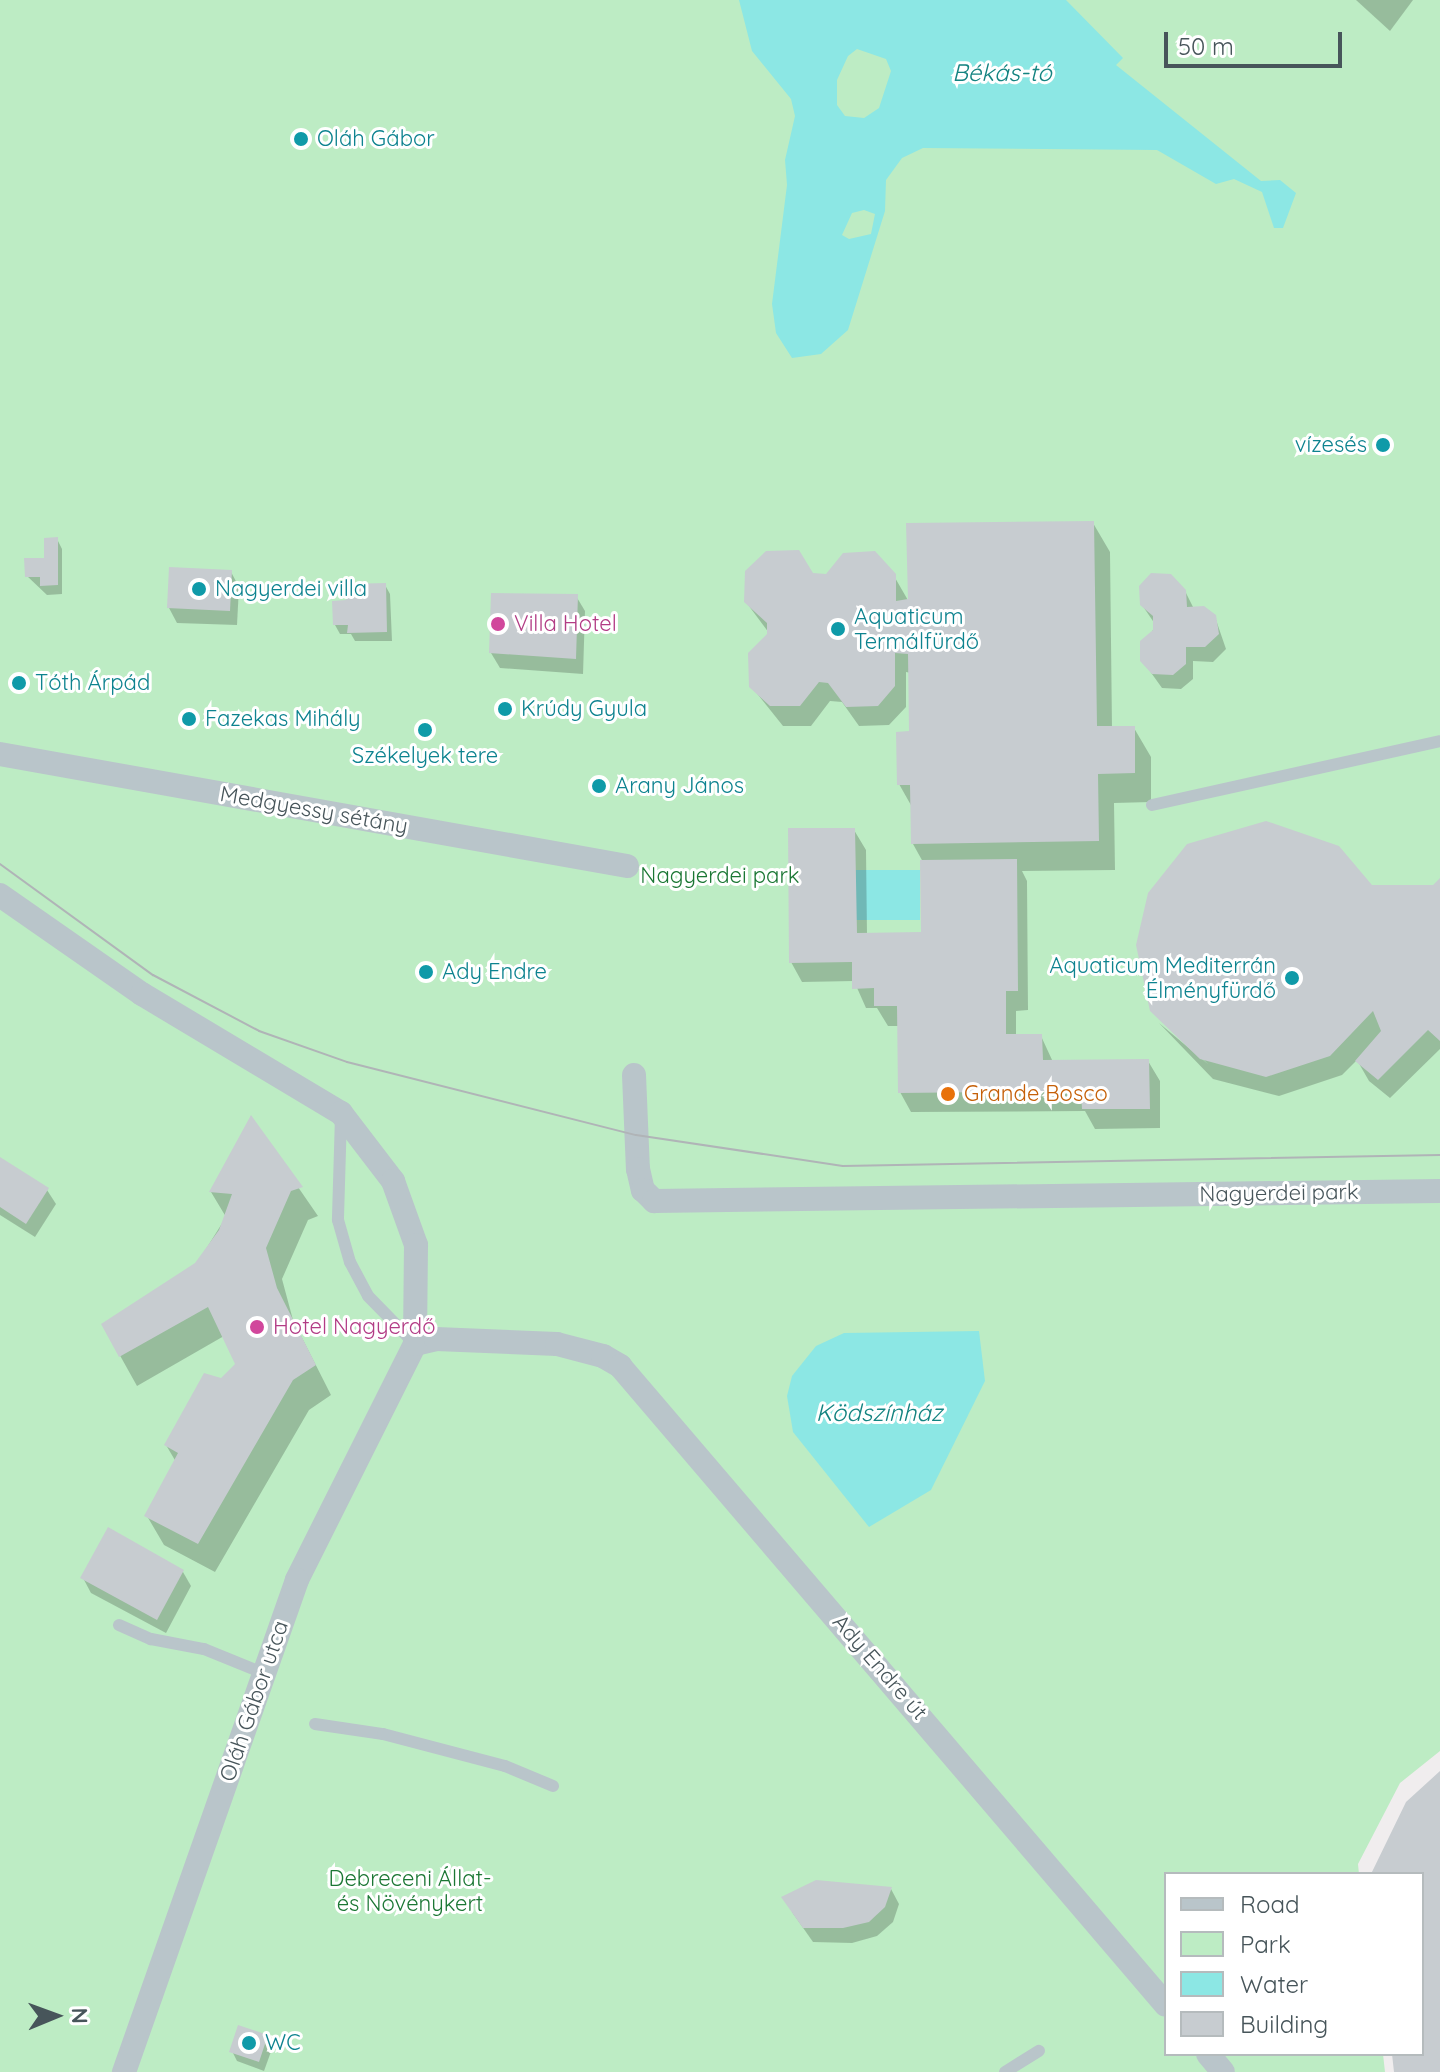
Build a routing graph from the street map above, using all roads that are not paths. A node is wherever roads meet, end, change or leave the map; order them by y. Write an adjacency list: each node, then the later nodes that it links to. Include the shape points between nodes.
1 (1440, 741): 3 (lane)
2 (0, 754): 4 (street, Medgyessy sétány)
3 (1152, 805)
4 (627, 866)
5 (0, 895): 7 (street, via 142,994)
6 (634, 1075): 8 (street, Nagyerdei park, via 643,1190 654,1201)
7 (341, 1113): 9 (street, via 384,1168 407,1212 420,1290); 9 (lane, via 338,1220 350,1262 368,1296)
8 (1440, 1191)
9 (415, 1344): 11 (street, Oláh Gábor utca, via 297,1580); 14 (street, Ady Endre út, via 436,1339 580,1348 620,1366)
10 (119, 1625): 11 (lane, via 151,1639 204,1649)
11 (263, 1673): 17 (street, Oláh Gábor utca)
12 (315, 1724): 13 (lane, via 383,1734 505,1766)
13 (553, 1786)
14 (1164, 2003)
15 (1039, 2051): 18 (lane)
16 (1210, 2056): 19 (street)
17 (124, 2072)
18 (1005, 2072)
19 (1223, 2072)

